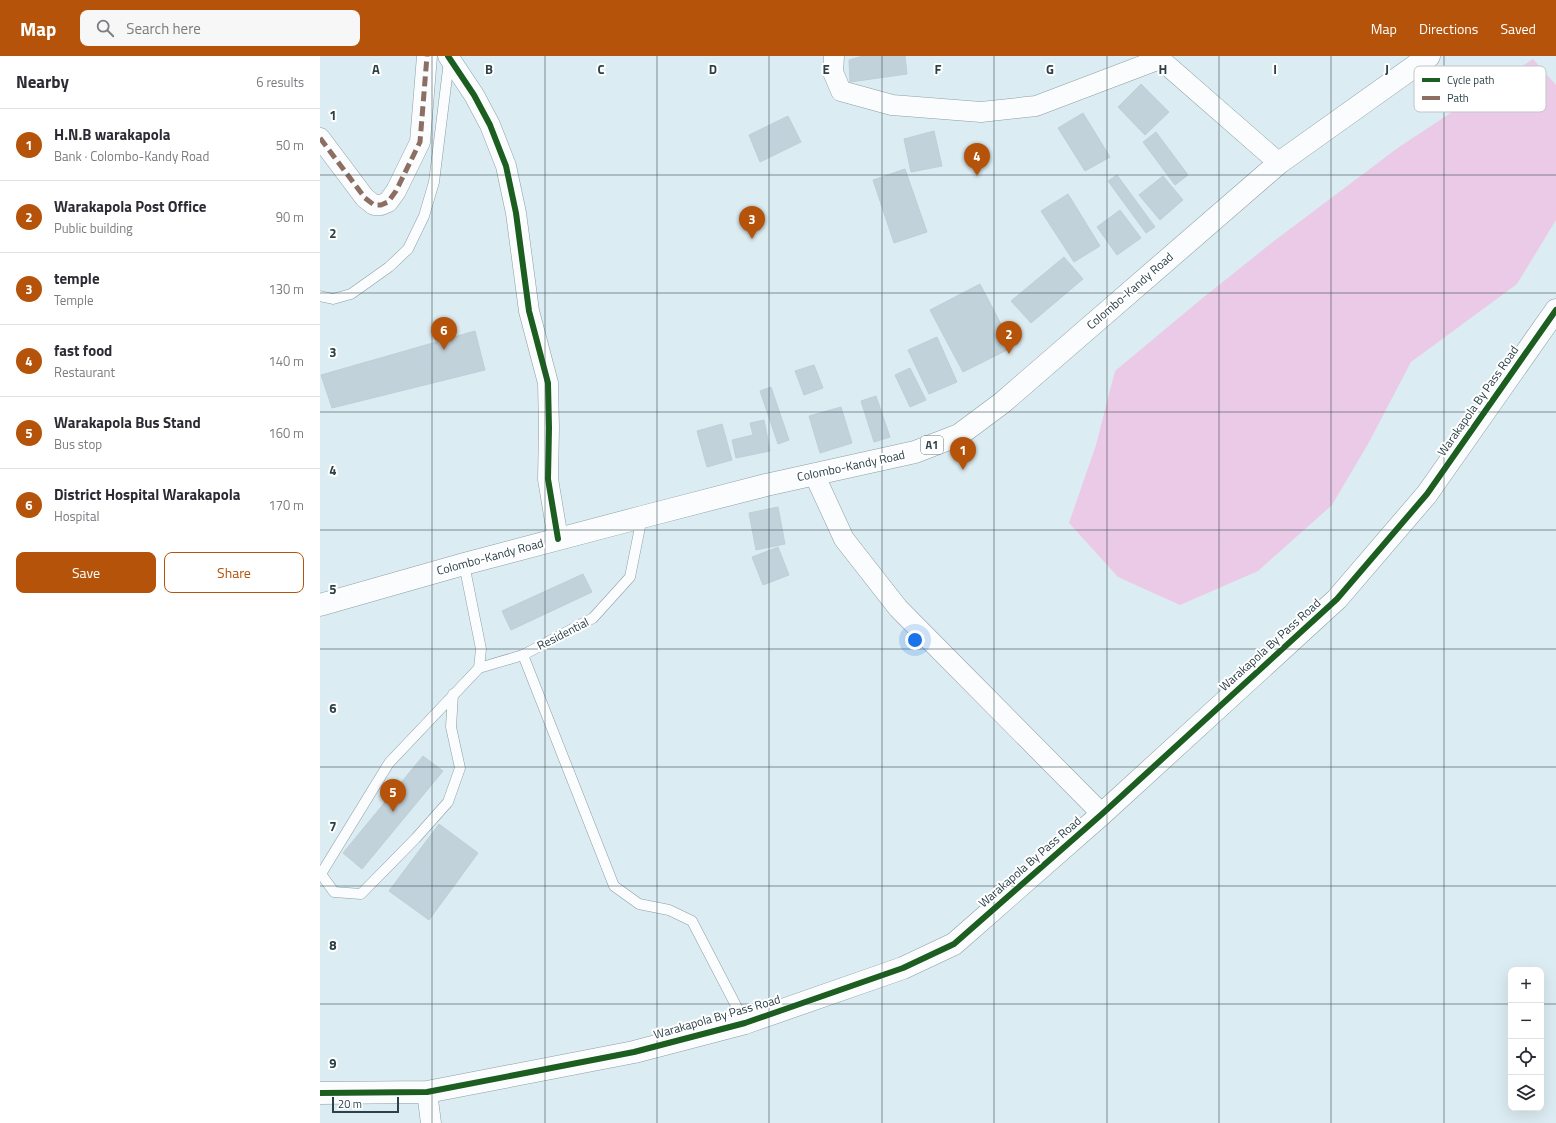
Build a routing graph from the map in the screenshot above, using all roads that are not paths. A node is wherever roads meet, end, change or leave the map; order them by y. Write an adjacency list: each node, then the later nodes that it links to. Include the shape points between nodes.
1 (427, 56): 8 (street, via 420,142 388,202 374,205 365,198)
2 (834, 56): 5 (street, via 833,72 841,91 892,105 981,112 1036,106)
3 (1429, 56): 6 (main road, Colombo-Kandy Road / A1)
4 (449, 57): 10 (lane, via 434,182 424,216 408,249 351,294 333,299); 14 (street, via 490,125 506,166 516,213 529,311 548,383 548,479)
5 (1159, 58): 9 (street)
6 (1415, 66)
7 (1414, 67): 9 (main road, Colombo-Kandy Road / A1)
8 (320, 138)
9 (1279, 163): 12 (main road, Colombo-Kandy Road / A1, via 1002,403 959,435 914,452)
10 (320, 296)
11 (1556, 310): 20 (main road, Warakapola By Pass Road, via 1427,494 1337,599)
12 (814, 474): 13 (main road, Colombo-Kandy Road / A1); 20 (street, via 844,538 898,608)
13 (642, 517): 14 (main road, Colombo-Kandy Road / A1); 17 (lane, Residential, via 630,577 592,618)
14 (558, 538): 15 (main road, Colombo-Kandy Road / A1)
15 (464, 564): 16 (main road, Colombo-Kandy Road / A1); 18 (lane, via 481,649)
16 (320, 606)
17 (523, 655): 18 (lane, Residential); 21 (lane, via 614,886 639,904 669,910 692,921)
18 (479, 668): 19 (lane, Residential)
19 (453, 694): 19 (lane, Residential, via 451,727 460,768 448,802 361,894 334,892 321,874 389,763)
20 (1102, 814): 21 (main road, Warakapola By Pass Road, via 954,944 903,968)
21 (745, 1024): 22 (main road, Warakapola By Pass Road, via 634,1052)
22 (427, 1092): 23 (main road, Warakapola By Pass Road); 24 (street)
23 (320, 1093)
24 (431, 1123)

